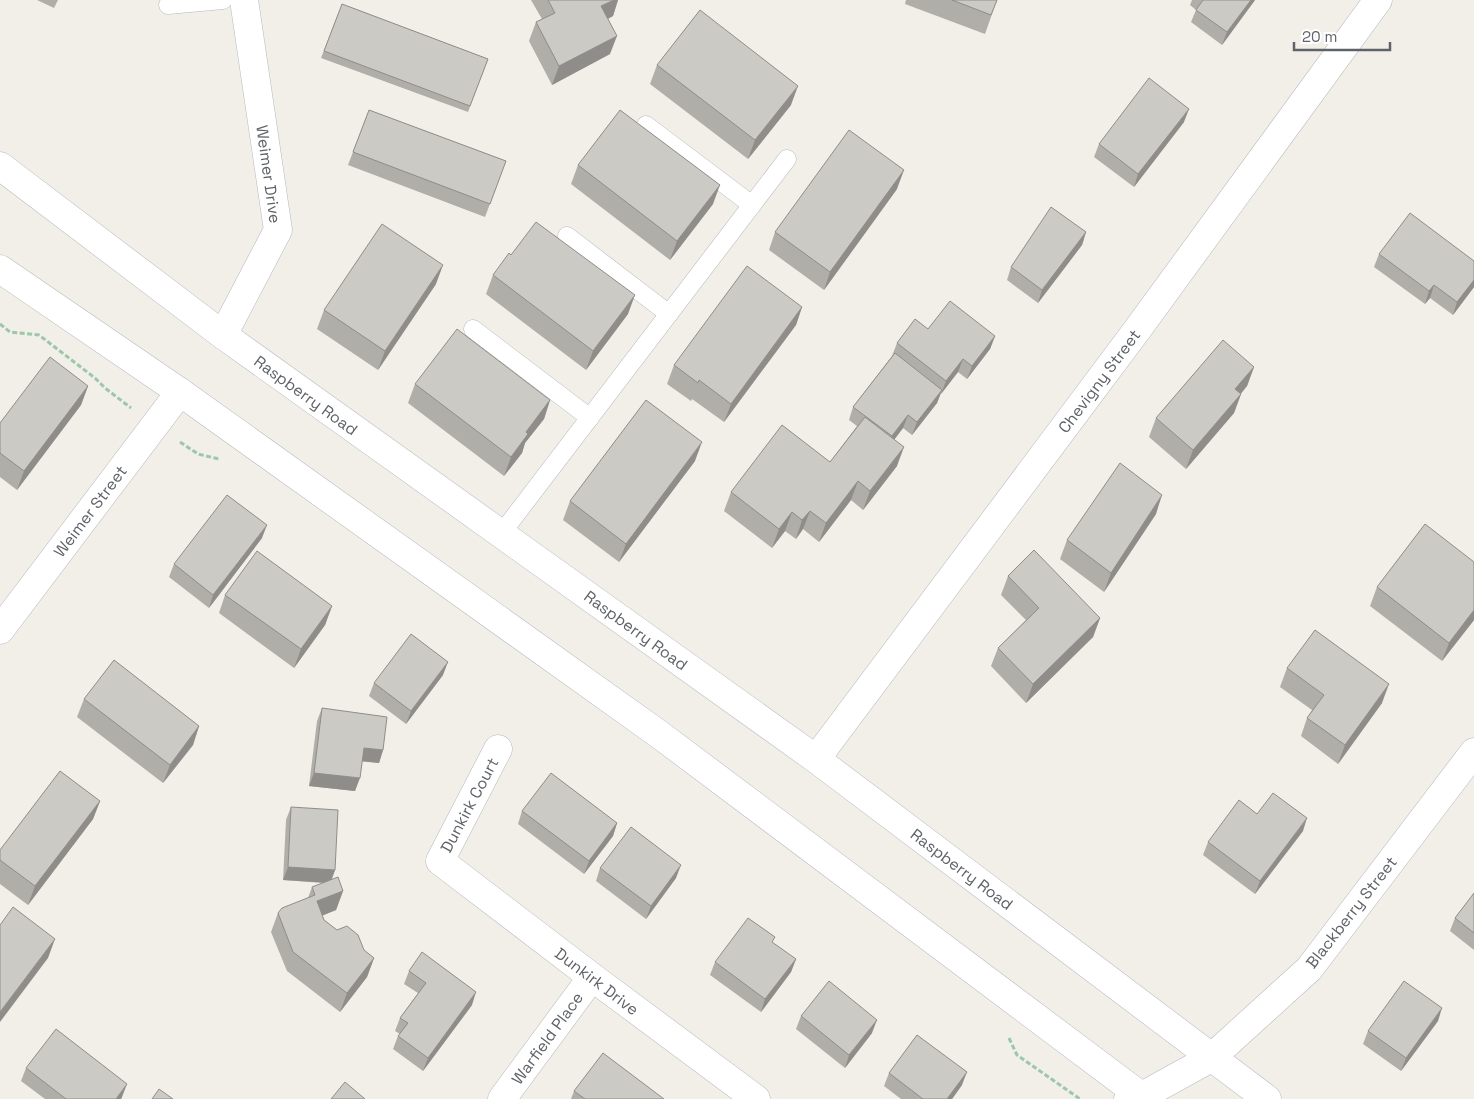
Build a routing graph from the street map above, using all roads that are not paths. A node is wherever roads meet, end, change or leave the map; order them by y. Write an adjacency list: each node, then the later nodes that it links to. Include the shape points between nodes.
1 (223, 0): 4 (lane)
2 (244, 0): 13 (main road, Weimer Drive, via 278,230)
3 (1378, 0): 20 (main road, Chevigny Street, via 1131,338)
4 (168, 5)
5 (646, 125): 8 (lane)
6 (788, 159): 8 (lane)
7 (0, 166): 13 (main road, Raspberry Road)
8 (752, 205): 11 (lane)
9 (567, 236): 11 (lane)
10 (2, 273): 14 (main road)
11 (669, 314): 15 (lane)
12 (472, 329): 15 (lane)
13 (223, 335): 16 (main road, Raspberry Road)
14 (180, 392): 17 (main road, Weimer Street); 24 (main road, via 660,735)
15 (590, 418): 16 (lane)
16 (501, 534): 20 (main road, Raspberry Road)
17 (0, 630)
18 (498, 749): 21 (main road, Dunkirk Court)
19 (1474, 752): 23 (main road, Blackberry Street, via 1308,969)
20 (816, 759): 23 (main road, Raspberry Road)
21 (440, 860): 22 (main road, Dunkirk Drive)
22 (592, 977): 25 (main road, Warfield Place); 26 (main road, Dunkirk Drive)
23 (1211, 1058): 24 (main road, Blackberry Street); 27 (main road, Raspberry Road)
24 (1138, 1098)
25 (502, 1099)
26 (756, 1099)
27 (1267, 1099)

